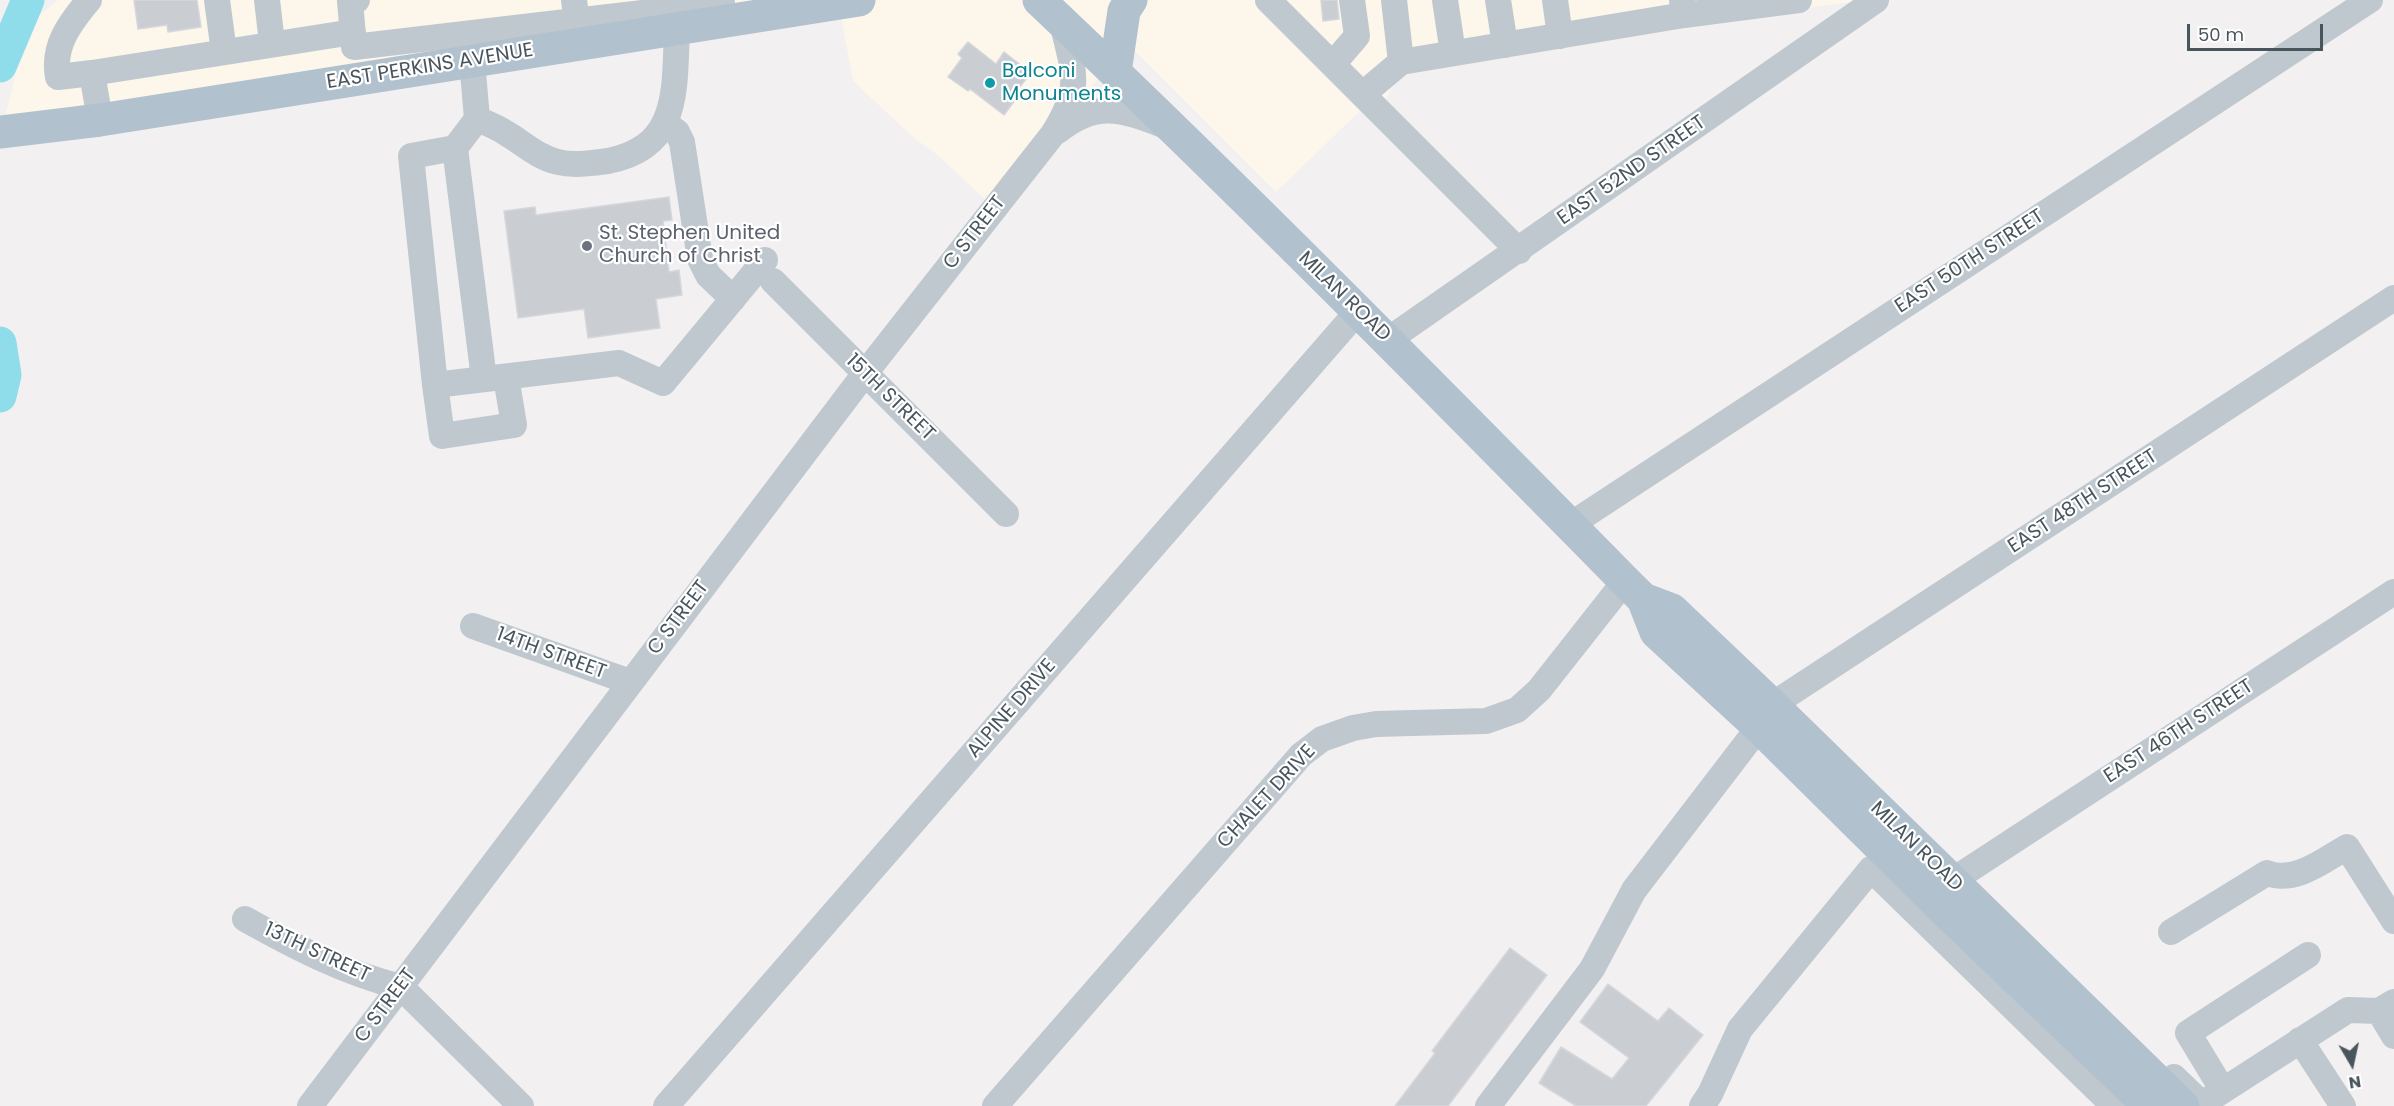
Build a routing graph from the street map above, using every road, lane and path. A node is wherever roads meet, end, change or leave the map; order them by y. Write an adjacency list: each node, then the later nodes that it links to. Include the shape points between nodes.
1 (89, 0): 33 (street, via 63,35 55,63 58,77)
2 (217, 0): 26 (street)
3 (267, 0): 24 (street)
4 (357, 0): 27 (street, via 350,1)
5 (722, 0): 20 (street, via 718,4)
6 (859, 0): 22 (main road, EAST PERKINS AVENUE)
7 (1039, 0): 21 (main road, MILAN ROAD)
8 (1131, 0): 32 (main road, via 1124,11)
9 (1268, 0): 19 (street)
10 (1352, 0): 31 (street, via 1357,36)
11 (1394, 0): 30 (street)
12 (1445, 0): 28 (street)
13 (1498, 0): 25 (street)
14 (1555, 0): 23 (street)
15 (1799, 0): 18 (street)
16 (2370, 0): 51 (street, EAST 50TH STREET)
17 (1863, 3): 42 (street, EAST 52ND STREET)
18 (1683, 7): 23 (street)
19 (1289, 11): 31 (street)
20 (577, 22): 22 (main road, EAST PERKINS AVENUE); 27 (street); 29 (main road, EAST PERKINS AVENUE)
21 (1062, 22): 32 (main road, MILAN ROAD); 40 (street, C STREET, via 1074,90)
22 (677, 30): 37 (street, via 673,98)
23 (1560, 36): 25 (street)
24 (272, 43): 26 (street); 27 (street)
25 (1505, 45): 28 (street)
26 (224, 52): 33 (street)
27 (355, 52): 29 (main road, EAST PERKINS AVENUE); 36 (main road, EAST PERKINS AVENUE)
28 (1453, 53): 30 (street)
29 (472, 60): 35 (street)
30 (1401, 62): 34 (street)
31 (1333, 64): 34 (street)
32 (1116, 72): 38 (main road, MILAN ROAD)
33 (93, 73): 36 (street)
34 (1363, 94): 42 (street)
35 (477, 119): 37 (street, via 506,132 532,152 559,162 591,164 619,159 646,146); 41 (street)
36 (100, 120): 39 (main road, EAST PERKINS AVENUE)
37 (666, 124): 44 (street, via 682,142 700,260 708,275)
38 (1172, 128): 40 (street, C STREET, via 1125,112 1101,110 1076,117); 45 (main road, MILAN ROAD)
39 (6, 132)
40 (1053, 135): 47 (street, C STREET)
41 (455, 148): 48 (street); 49 (street, via 411,156)
42 (1519, 251): 46 (street, EAST 52ND STREET)
43 (2394, 298): 56 (street, EAST 48TH STREET)
44 (733, 299): 47 (street, 15TH STREET, via 769,271); 48 (street, via 663,383 619,363)
45 (1358, 311): 46 (main road, MILAN ROAD); 71 (street, ALPINE DRIVE)
46 (1388, 340): 51 (main road, MILAN ROAD)
47 (866, 372): 50 (street, 15TH STREET); 55 (street, C STREET)
48 (495, 378): 49 (street); 49 (street, via 513,425 442,436)
49 (435, 386)
50 (1006, 514)
51 (1570, 525): 52 (main road, MILAN ROAD)
52 (1634, 590): 56 (main road, MILAN ROAD, via 1656,632); 72 (street, CHALET DRIVE, via 1517,710 1486,721 1353,728 1322,739 1301,755)
53 (2394, 592): 59 (street, EAST 46TH STREET)
54 (473, 626): 55 (street, 14TH STREET)
55 (630, 682): 64 (street, C STREET)
56 (1769, 725): 57 (main road, via 1820,735); 58 (main road, via 1815,808); 68 (main road, MILAN ROAD); 73 (street, EAST 48TH STREET, via 1634,890 1592,969); 76 (main road, MILAN ROAD, via 1943,909)
57 (1870, 781): 59 (street, MILAN ROAD)
58 (1871, 869): 74 (street, via 1740,1029); 75 (street)
59 (1964, 873): 68 (street, MILAN ROAD)
60 (245, 919): 64 (street, 13TH STREET, via 304,951 376,981)
61 (2394, 921): 62 (street, via 2347,847 2303,872 2285,876 2267,873)
62 (2171, 932)
63 (2308, 955): 68 (street, via 2188,1034)
64 (401, 987): 69 (street, C STREET); 70 (street, 13TH STREET)
65 (2386, 1006): 66 (street); 67 (street, via 2348,1010)
66 (2394, 1036)
67 (2300, 1040): 68 (street); 77 (street)
68 (2202, 1101)
69 (310, 1106)
70 (521, 1106)
71 (666, 1106)
72 (995, 1106)
73 (1488, 1106)
74 (1702, 1106)
75 (2114, 1106)
76 (2149, 1106)
77 (2343, 1106)

